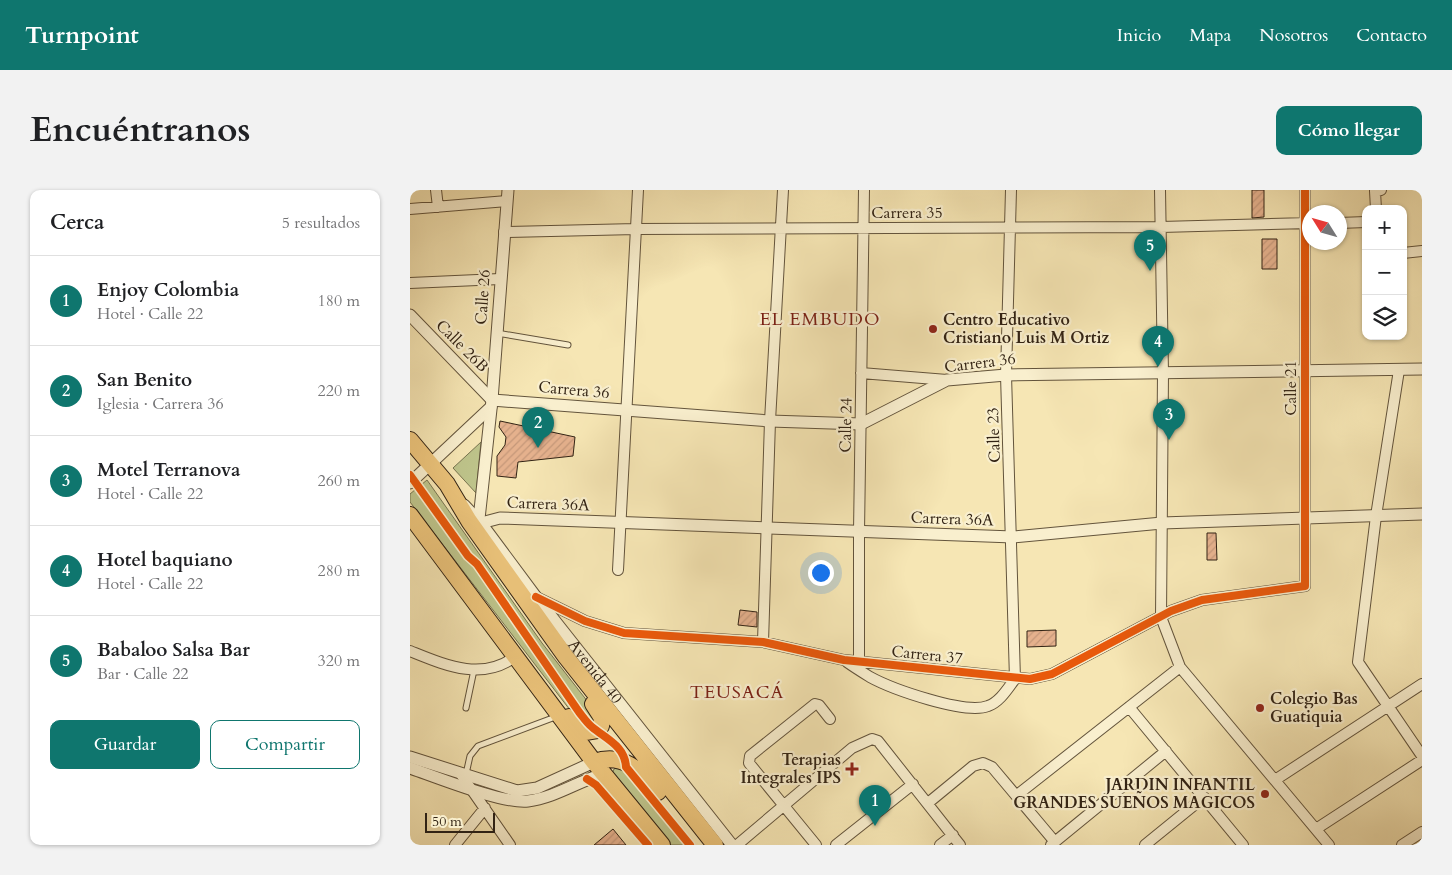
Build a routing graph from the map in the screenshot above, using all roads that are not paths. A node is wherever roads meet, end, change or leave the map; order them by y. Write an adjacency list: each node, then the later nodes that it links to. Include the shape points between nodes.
1 (436, 190): 12 (street)
2 (638, 190): 20 (street)
3 (783, 190): 21 (street)
4 (864, 190): 18 (street, Calle 24)
5 (1011, 190): 19 (street, Calle 23)
6 (1160, 190): 17 (street)
7 (1305, 190): 10 (street, Calle 21)
8 (1378, 190): 11 (street)
9 (508, 195): 12 (street); 22 (street, Calle 26)
10 (1306, 205)
11 (1376, 205)
12 (438, 207): 13 (street)
13 (410, 209)
14 (1362, 222): 16 (street)
15 (1302, 223): 17 (street, Carrera 35)
16 (1347, 223)
17 (1161, 227): 19 (street, Carrera 35); 34 (street)
18 (862, 228): 19 (street, Carrera 35); 21 (street, Carrera 35); 35 (street, Calle 24)
19 (1010, 228): 36 (street, Calle 23)
20 (636, 229): 21 (street, Carrera 35); 22 (street, Carrera 35); 39 (street)
21 (781, 229): 40 (street)
22 (504, 232): 26 (street, Calle 26)
23 (1307, 250): 33 (street, Calle 21)
24 (1422, 251): 25 (street)
25 (1407, 253)
26 (500, 279): 27 (street); 29 (street, Calle 26)
27 (410, 283)
28 (410, 315): 38 (street, Calle 26B)
29 (496, 333): 30 (lane); 38 (street, Calle 26)
30 (568, 345)
31 (1422, 369): 32 (street, Carrera 36)
32 (1399, 370): 33 (street, Carrera 36); 48 (street)
33 (1305, 371): 34 (street, Carrera 36); 49 (street, Calle 21)
34 (1163, 373): 36 (street, Carrera 36); 52 (street)
35 (861, 374): 37 (street); 41 (street, Calle 24)
36 (1006, 375): 37 (street, Carrera 36); 55 (street, Calle 23)
37 (947, 380): 41 (street, Carrera 36)
38 (492, 403): 39 (street, Carrera 36); 43 (street); 50 (street, Calle 26)
39 (627, 410): 40 (street, Carrera 36); 51 (street)
40 (770, 421): 41 (street, Carrera 36); 53 (street)
41 (861, 424): 54 (street, Calle 24)
42 (410, 440): 43 (highway, Avenida 40)
43 (430, 463): 44 (street); 45 (highway, Avenida 40)
44 (410, 483)
45 (458, 499): 50 (street, Avenida 40); 63 (highway, Avenida 40, via 469,521)
46 (1422, 514): 48 (street, Carrera 36A)
47 (410, 515): 62 (highway)
48 (1376, 516): 49 (street, Carrera 36A); 72 (street, via 1358,662)
49 (1305, 517): 52 (street, Carrera 36A); 57 (street, Calle 21)
50 (480, 521): 51 (street, Carrera 36A, via 500,518); 58 (street, Avenida 40)
51 (621, 522): 53 (street, Carrera 36A); 56 (street)
52 (1162, 523): 55 (street, Carrera 36A); 59 (street)
53 (766, 528): 54 (street, Carrera 36A); 60 (street)
54 (859, 532): 55 (street, Carrera 36A); 65 (street, Calle 24)
55 (1013, 538): 68 (street, Calle 23)
56 (618, 570)
57 (1305, 586): 59 (street, Carrera 37, via 1202,600 1181,606)
58 (536, 597): 60 (street, Carrera 37, via 585,621 624,633); 100 (street, Avenida 40)
59 (1161, 617): 66 (street); 68 (street, Carrera 37, via 1052,674)
60 (763, 642): 64 (street, Carrera 37)
61 (410, 652): 67 (street, via 449,666)
62 (516, 656): 67 (street, via 500,666); 70 (highway)
63 (566, 657): 70 (highway, via 570,676 602,718 601,726 593,732 585,732); 94 (highway, Avenida 40)
64 (844, 660): 65 (street, Carrera 37); 68 (street, via 870,677 949,706 972,709 989,706)
65 (859, 661): 68 (street, Carrera 37)
66 (1180, 667): 71 (street); 83 (street)
67 (474, 670): 73 (lane)
68 (1015, 679)
69 (1422, 684): 72 (street)
70 (544, 696): 74 (highway)
71 (1129, 707): 76 (street); 86 (street)
72 (1387, 707): 77 (street); 83 (street)
73 (466, 708)
74 (559, 716): 81 (highway); 82 (lane, via 478,746)
75 (830, 719): 89 (street, via 815,704 750,756 749,763)
76 (1166, 751): 87 (street); 95 (street)
77 (1422, 756)
78 (410, 757): 82 (street)
79 (1422, 760): 91 (street)
80 (410, 768): 85 (street)
81 (598, 768): 82 (street, via 528,791 507,789); 85 (street, via 540,798 527,801 506,799); 94 (highway, via 610,758 631,764 683,823); 99 (highway)
82 (463, 774): 85 (street)
83 (1275, 780): 91 (street)
84 (913, 784): 88 (street); 89 (street, via 878,741 872,739 852,748); 103 (street)
85 (470, 788): 90 (street)
86 (1017, 795): 88 (street, via 992,767 983,763 973,766); 95 (street)
87 (1204, 797): 96 (street); 106 (street)
88 (928, 803): 93 (street)
89 (784, 807): 101 (street); 102 (street)
90 (485, 808): 97 (street); 98 (street)
91 (1316, 829): 107 (street)
92 (1422, 832): 108 (street)
93 (952, 835): 104 (street); 105 (street)
94 (711, 840)
95 (1053, 843)
96 (1240, 844)
97 (455, 845)
98 (510, 845)
99 (662, 845)
100 (732, 845)
101 (737, 845)
102 (816, 845)
103 (836, 845)
104 (940, 845)
105 (960, 845)
106 (1145, 845)
107 (1329, 845)
108 (1402, 845)

